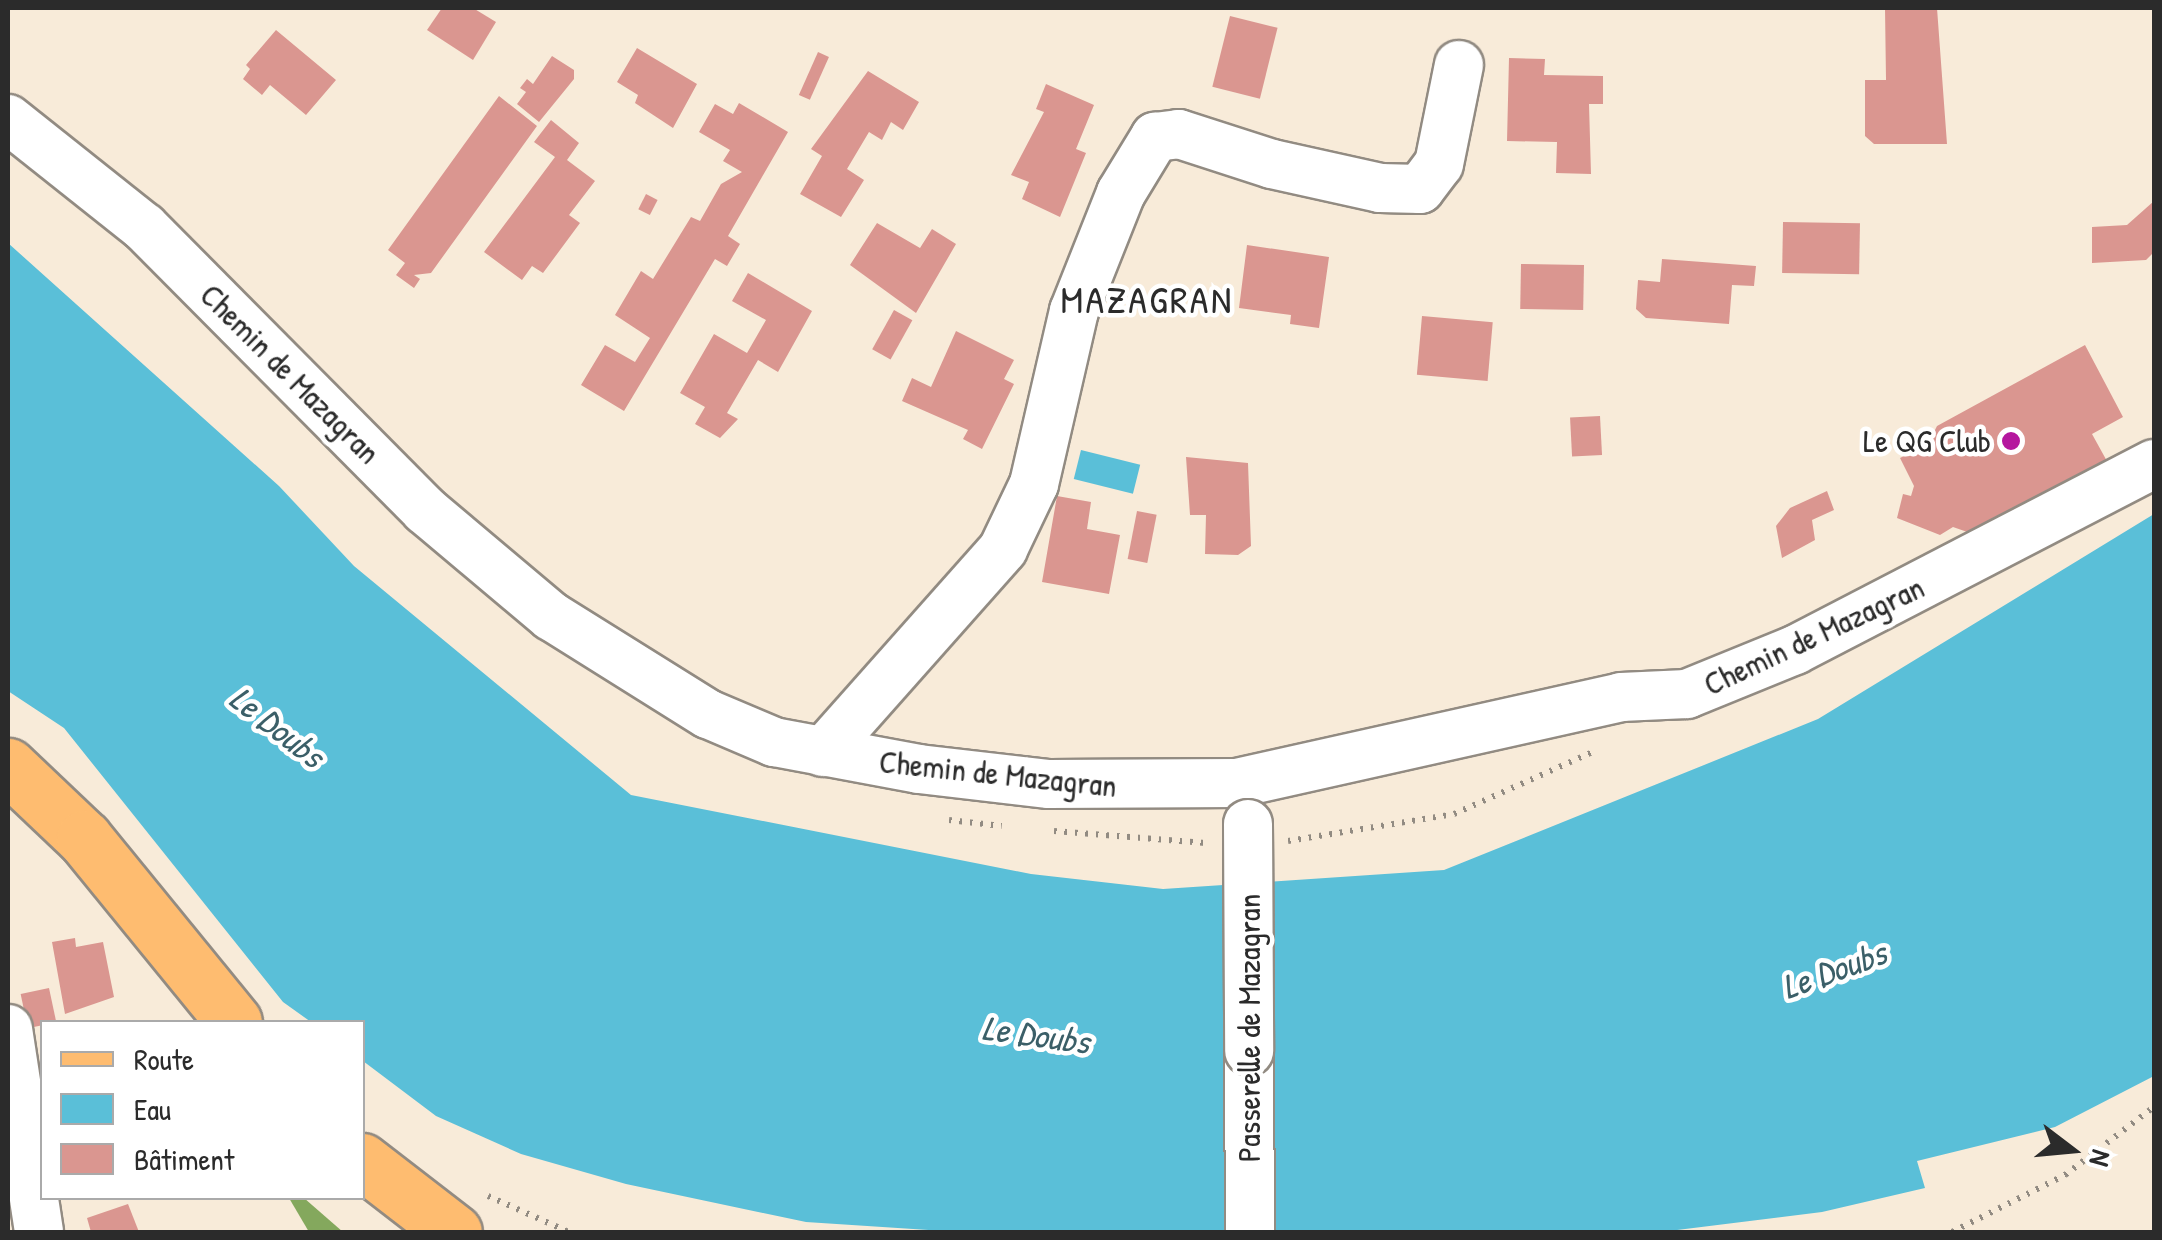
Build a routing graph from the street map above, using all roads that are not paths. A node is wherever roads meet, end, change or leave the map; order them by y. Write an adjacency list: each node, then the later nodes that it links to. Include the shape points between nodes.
1 (1459, 64): 4 (street, via 1439,164 1420,188 1380,188 1179,134 1155,137 1121,193 1074,311 1034,484 1003,549)
2 (8, 118): 4 (street, Chemin de Mazagran, via 144,227 425,510 551,616 708,714 774,742)
3 (2154, 464): 6 (street, Chemin de Mazagran, via 1795,650 1687,694 1621,697)
4 (823, 752): 6 (street, Chemin de Mazagran)
5 (8, 766): 7 (main road, via 84,838)
6 (1248, 803): 12 (street, Passerelle de Mazagran, bridge)
7 (232, 1020)
8 (8, 1029): 10 (street)
9 (365, 1163): 11 (main road)
10 (39, 1232)
11 (454, 1232)
12 (1250, 1232)

